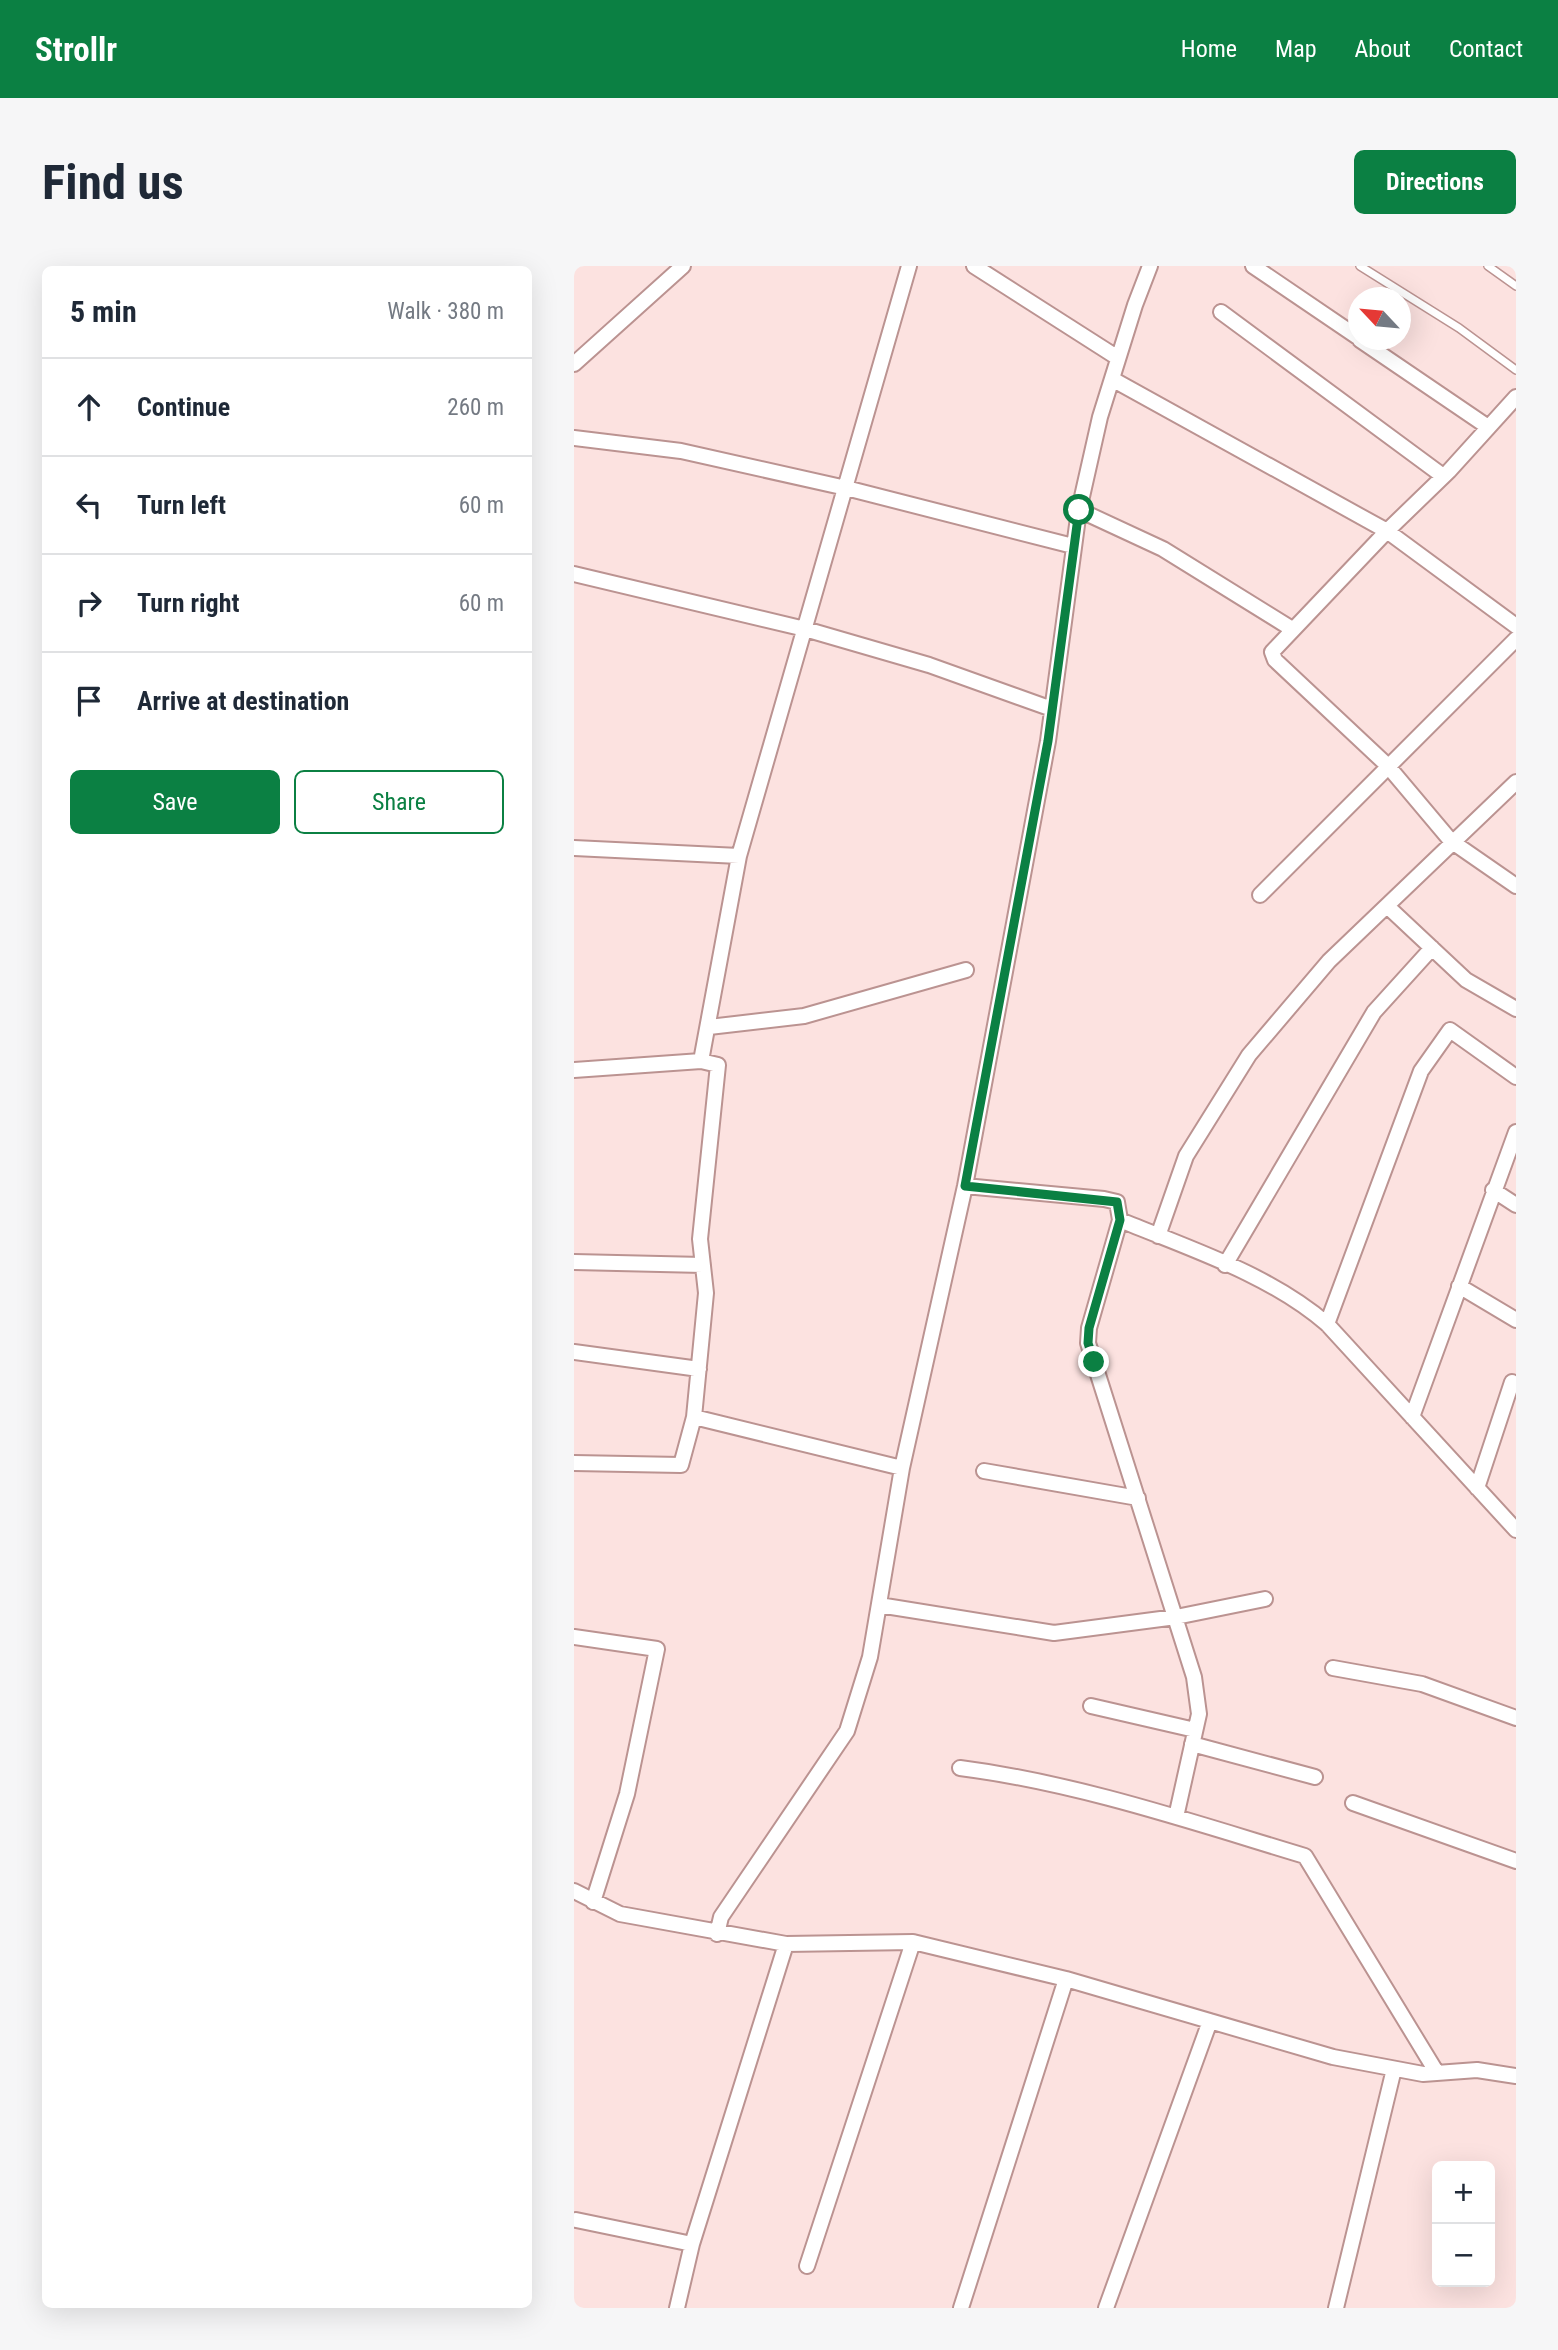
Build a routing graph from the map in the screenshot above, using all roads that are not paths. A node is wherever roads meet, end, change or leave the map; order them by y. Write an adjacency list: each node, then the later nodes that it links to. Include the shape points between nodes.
1 (684, 266): 13 (street)
2 (909, 266): 20 (street)
3 (974, 266): 12 (street)
4 (1150, 266): 12 (street)
5 (1253, 266): 10 (street)
6 (1360, 266): 14 (lane)
7 (1488, 266): 8 (lane)
8 (1516, 286)
9 (1221, 312): 19 (street)
10 (1348, 331)
11 (1375, 350): 17 (street)
12 (1118, 358): 15 (street)
13 (574, 364)
14 (1516, 370)
15 (1112, 379): 21 (street); 22 (street)
16 (1516, 397): 17 (street)
17 (1488, 427): 19 (street)
18 (574, 438): 20 (street, via 681,451)
19 (1443, 476): 22 (street)
20 (846, 488): 23 (street); 26 (street)
21 (1079, 510): 23 (street); 27 (street, via 1163,549)
22 (1387, 531): 25 (street); 27 (street)
23 (1073, 546): 29 (street)
24 (574, 574): 26 (street)
25 (1516, 626)
26 (805, 629): 29 (street); 34 (street)
27 (1292, 629): 30 (street, via 1272,652 1275,660)
28 (1516, 639): 30 (street)
29 (1052, 709): 46 (street)
30 (1387, 765): 32 (street); 36 (street)
31 (1516, 782): 32 (street)
32 (1451, 841): 35 (street); 37 (street)
33 (574, 848): 34 (street)
34 (739, 856): 41 (street)
35 (1516, 886)
36 (1260, 895)
37 (1387, 906): 38 (street); 50 (street, via 1329,961 1249,1055 1186,1156)
38 (1432, 948): 40 (street, via 1466,980); 53 (street, via 1374,1012)
39 (966, 970): 41 (street, via 804,1016)
40 (1516, 1009)
41 (709, 1027): 42 (street)
42 (701, 1061): 43 (street); 52 (street, via 718,1065 700,1239)
43 (574, 1070)
44 (1516, 1077): 56 (street, via 1450,1030 1421,1072)
45 (1516, 1132): 47 (street)
46 (965, 1186): 49 (street, via 1111,1200 1119,1207); 63 (street)
47 (1493, 1190): 48 (street); 54 (street)
48 (1516, 1205)
49 (1120, 1220): 50 (street); 66 (street, via 1088,1343)
50 (1158, 1236): 53 (street)
51 (574, 1262): 52 (street)
52 (703, 1265): 58 (street, via 706,1293)
53 (1225, 1265): 56 (street, via 1304,1305)
54 (1459, 1286): 55 (street); 61 (street)
55 (1516, 1320)
56 (1326, 1324): 61 (street)
57 (574, 1352): 58 (street)
58 (699, 1369): 60 (street)
59 (1512, 1382): 65 (street)
60 (694, 1417): 62 (street, via 681,1465); 63 (street)
61 (1412, 1417): 65 (street)
62 (574, 1463)
63 (902, 1468): 69 (street)
64 (984, 1471): 66 (street)
65 (1477, 1488): 67 (street)
66 (1138, 1498): 70 (street)
67 (1516, 1530)
68 (1265, 1599): 70 (street)
69 (879, 1605): 70 (street, via 1054,1633); 83 (street, via 870,1657 847,1731 721,1917)
70 (1176, 1618): 75 (street, via 1194,1677 1199,1714)
71 (574, 1636): 82 (street, via 657,1649 627,1794)
72 (1334, 1668): 74 (street, via 1422,1684)
73 (1091, 1706): 75 (street)
74 (1516, 1718)
75 (1194, 1737): 77 (street); 79 (street)
76 (960, 1768): 79 (street, via 1018,1775)
77 (1315, 1777)
78 (1353, 1803): 80 (street)
79 (1176, 1817): 89 (street, via 1305,1856)
80 (1516, 1861)
81 (574, 1891): 82 (street)
82 (593, 1902): 83 (street, via 620,1914)
83 (718, 1934): 85 (street)
84 (913, 1942): 85 (street); 86 (street); 93 (street)
85 (786, 1944): 92 (street)
86 (1066, 1979): 87 (street); 95 (street)
87 (1210, 2021): 88 (street, via 1333,2057); 96 (street)
88 (1394, 2069): 89 (street); 97 (street)
89 (1437, 2073): 90 (street, via 1477,2070)
90 (1516, 2076)
91 (576, 2220): 92 (street)
92 (692, 2244): 94 (street)
93 (807, 2266)
94 (677, 2308)
95 (961, 2308)
96 (1106, 2308)
97 (1336, 2308)

